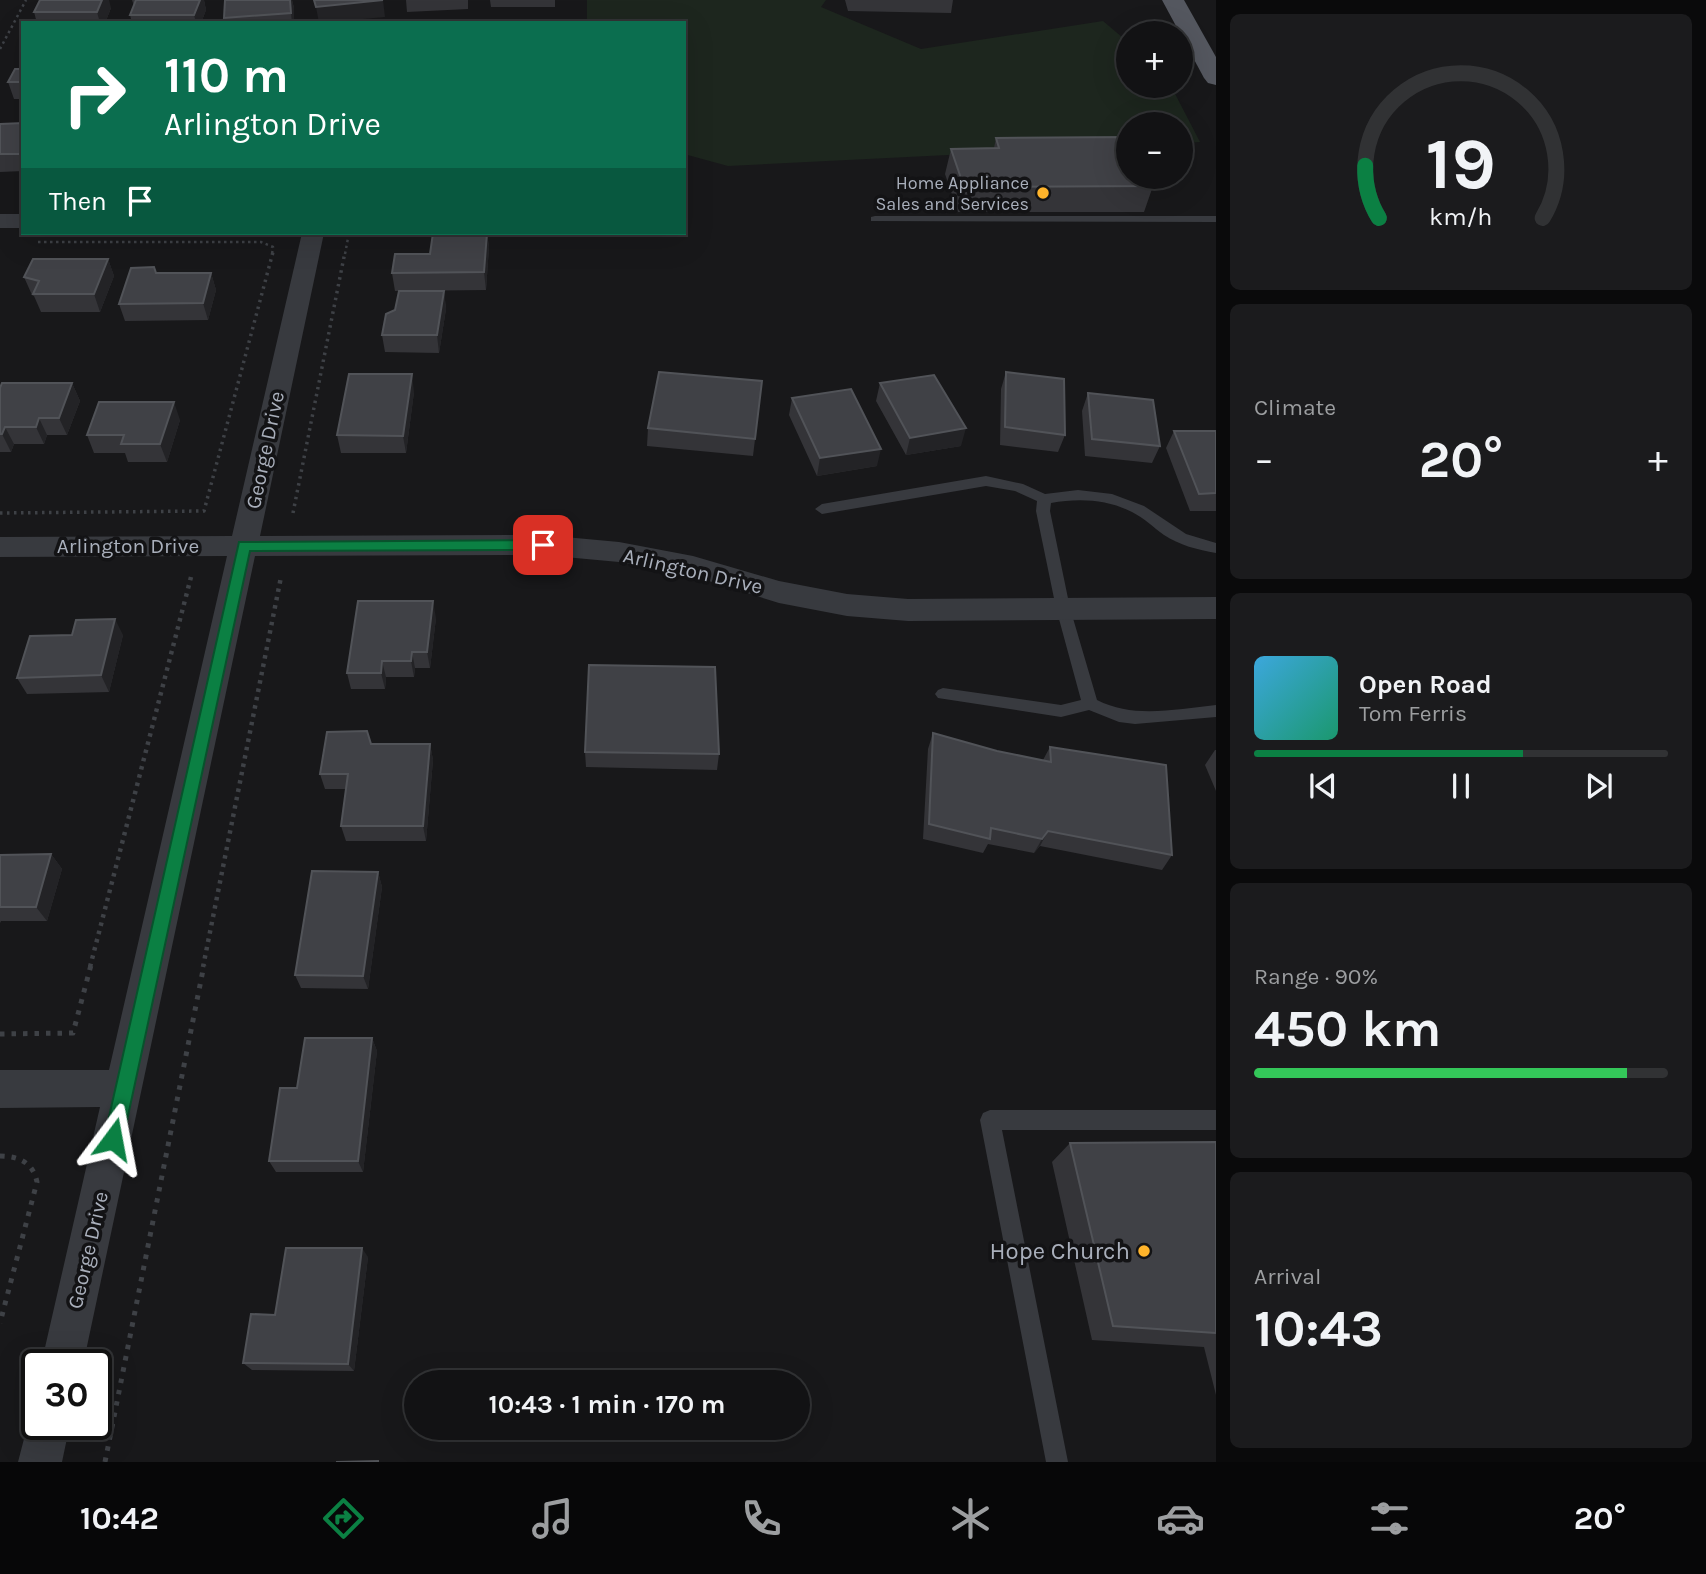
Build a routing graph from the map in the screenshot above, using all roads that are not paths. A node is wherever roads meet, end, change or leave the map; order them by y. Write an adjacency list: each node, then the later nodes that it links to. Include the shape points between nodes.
1 (1173, 0): 2 (main road)
2 (1216, 78)
3 (875, 219): 4 (lane)
4 (1216, 219)
5 (0, 221): 6 (street)
6 (21, 229)
7 (313, 235): 10 (street, George Drive)
8 (1044, 499): 9 (lane, via 1018,487 986,481); 12 (lane, via 1080,494 1112,498 1137,508 1172,534); 13 (lane)
9 (822, 509)
10 (244, 546): 11 (street, Arlington Drive); 13 (street, Arlington Drive, via 543,545 619,552 693,566 779,592 847,605 908,610); 18 (street, George Drive)
11 (0, 547)
12 (1216, 548)
13 (1063, 608): 14 (street, Arlington Drive); 16 (lane)
14 (1216, 608)
15 (943, 694): 16 (lane, via 1060,711)
16 (1090, 704): 17 (lane, via 1133,719)
17 (1216, 711)
18 (125, 1088): 19 (street); 21 (street, George Drive)
19 (0, 1089)
20 (1216, 1120): 24 (lane, via 990,1120)
21 (66, 1349)
22 (45, 1440): 23 (street)
23 (40, 1462)
24 (1057, 1462)

